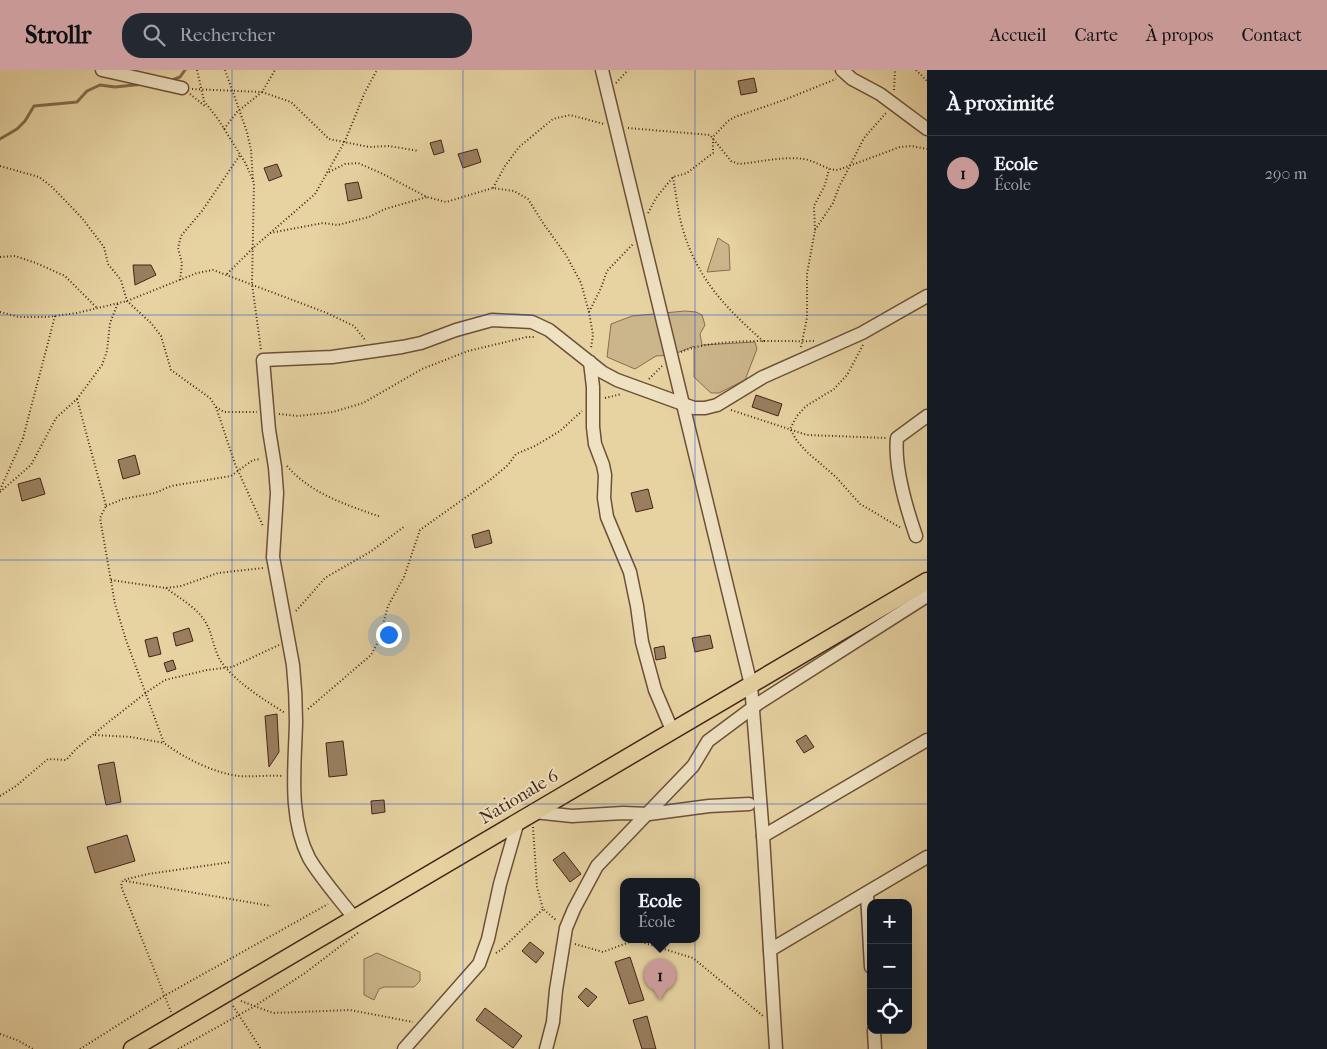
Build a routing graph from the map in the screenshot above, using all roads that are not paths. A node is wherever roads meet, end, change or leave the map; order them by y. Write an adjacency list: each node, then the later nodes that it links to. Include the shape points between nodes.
1 (102, 70): 4 (street)
2 (602, 70): 8 (street)
3 (844, 72): 5 (street)
4 (182, 88)
5 (927, 129)
6 (927, 296): 8 (street, via 848,340 763,377 717,405 694,408)
7 (590, 362): 8 (street, via 602,372 639,389); 15 (street, via 593,427 595,444 604,465 606,517 630,572 642,642 655,690); 23 (street, via 557,336 532,322 492,320 421,343 332,357 263,360 273,453 275,567 293,665 297,819 310,858)
8 (683, 404): 13 (street)
9 (927, 416): 10 (street, via 897,438 896,453 903,492)
10 (916, 536)
11 (927, 582): 13 (main road, Nationale 6)
12 (927, 596): 14 (street)
13 (751, 684): 14 (street); 15 (main road, Nationale 6)
14 (753, 708): 18 (street, via 708,741 693,766); 20 (street)
15 (672, 730): 19 (main road, Nationale 6)
16 (927, 740): 20 (street)
17 (749, 804): 18 (street)
18 (649, 814): 19 (street); 26 (street, via 597,866 565,933)
19 (528, 820): 23 (main road, Nationale 6); 29 (street, via 511,842 479,964)
20 (763, 836): 25 (street)
21 (927, 857): 22 (street)
22 (867, 892): 24 (street); 25 (street)
23 (357, 925): 28 (main road, Nationale 6, via 226,994)
24 (870, 944)
25 (770, 950): 32 (street)
26 (554, 1022): 30 (street); 31 (street)
27 (874, 1034): 33 (street)
28 (132, 1049)
29 (404, 1049)
30 (546, 1049)
31 (555, 1049)
32 (776, 1049)
33 (874, 1049)

